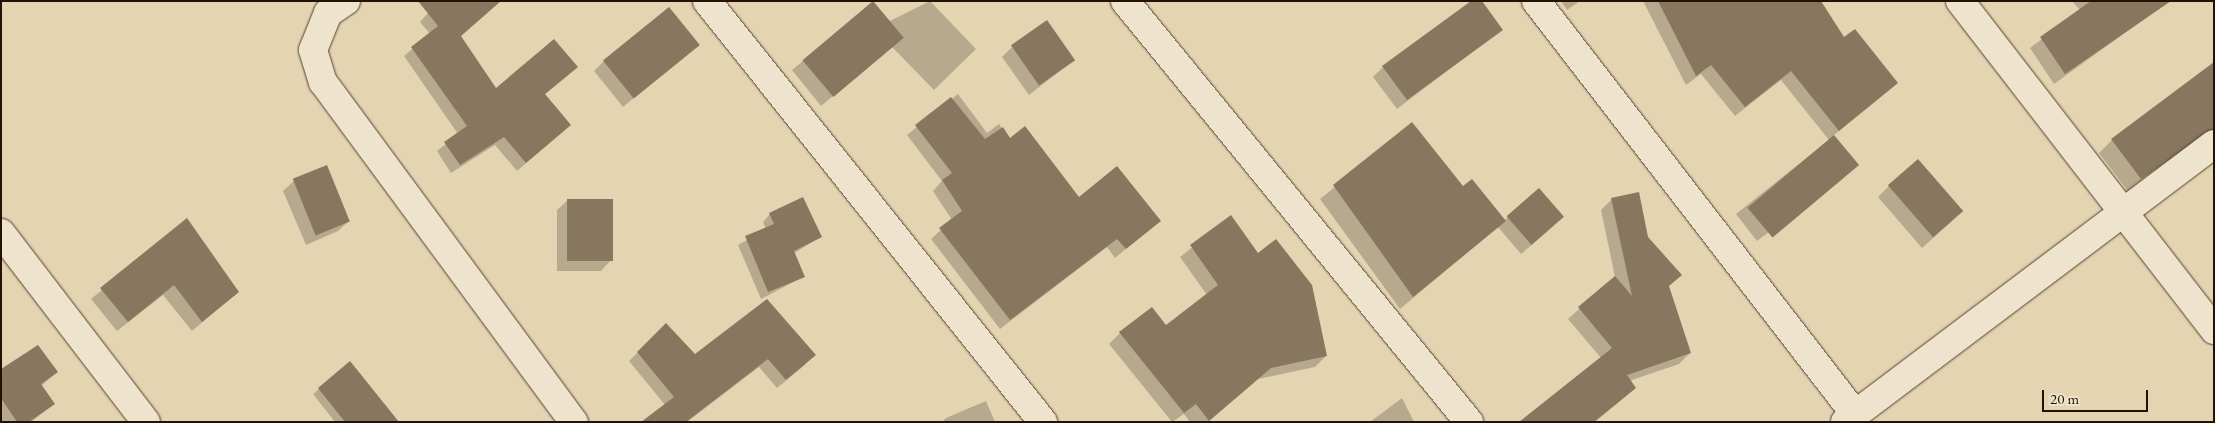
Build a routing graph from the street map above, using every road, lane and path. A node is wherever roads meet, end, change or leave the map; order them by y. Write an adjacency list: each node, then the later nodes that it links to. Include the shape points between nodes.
1 (346, 1): 12 (street, via 328,13 313,50 323,82)
2 (707, 1): 13 (street)
3 (1125, 1): 14 (street)
4 (1536, 1): 10 (street)
5 (1960, 1): 7 (street)
6 (2214, 144): 7 (street)
7 (2122, 210): 9 (street); 10 (street)
8 (1, 233): 11 (street)
9 (2214, 330)
10 (1850, 418)
11 (146, 422)
12 (574, 422)
13 (1043, 422)
14 (1469, 422)

